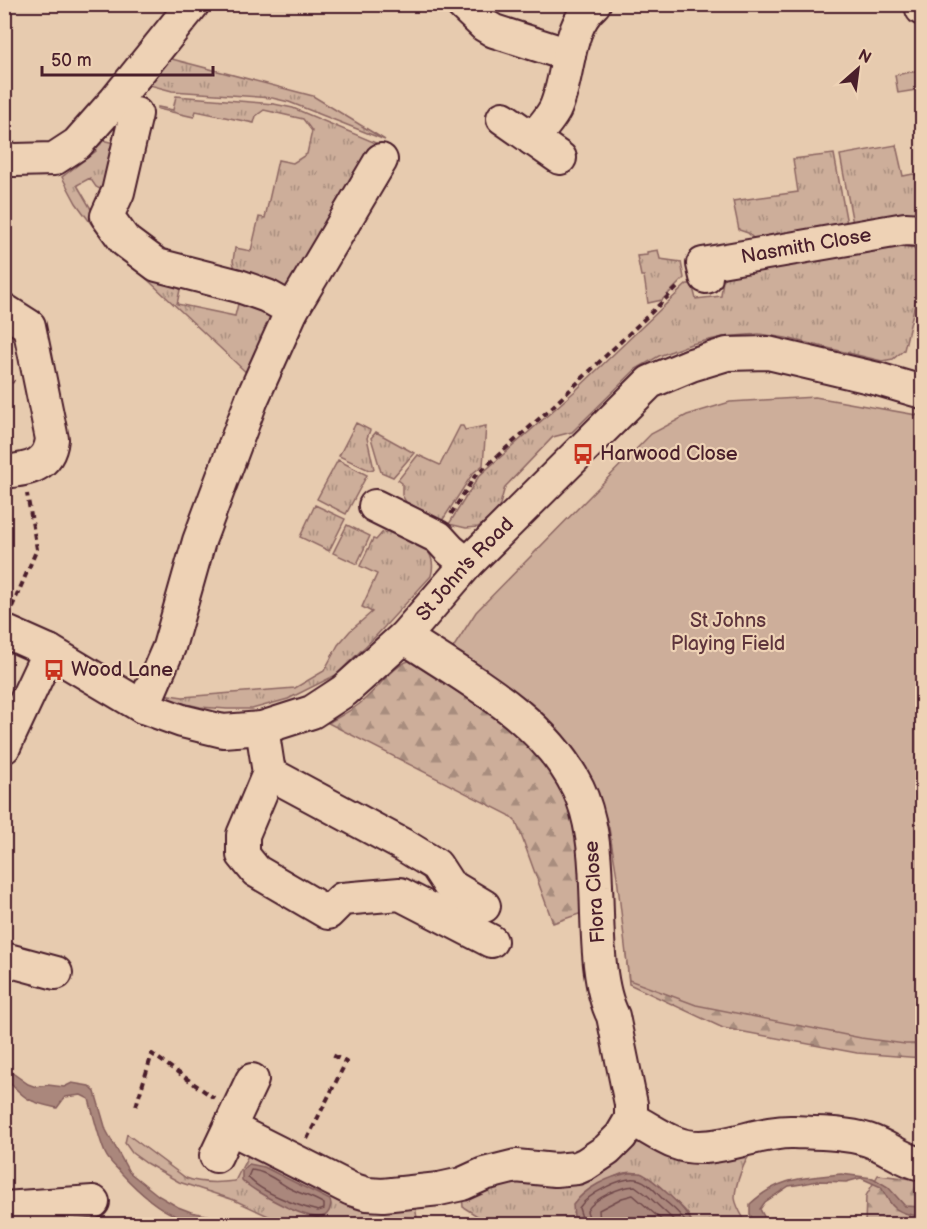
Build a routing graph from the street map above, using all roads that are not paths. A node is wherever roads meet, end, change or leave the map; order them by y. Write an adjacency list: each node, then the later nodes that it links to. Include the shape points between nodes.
1 (193, 4): 11 (street, via 77,144 54,159)
2 (462, 4): 6 (street, via 494,31)
3 (594, 4): 6 (street, via 578,27)
4 (921, 4): 5 (street)
5 (922, 9)
6 (569, 55): 9 (street, via 555,110)
7 (136, 114): 16 (street, via 118,192 107,216 125,241 157,265 239,286)
8 (503, 118): 9 (street)
9 (532, 139): 10 (street)
10 (560, 158)
11 (4, 159)
12 (381, 159): 16 (street)
13 (922, 230): 14 (street, Nasmith Close, via 905,229 703,264)
14 (706, 277)
15 (4, 310): 18 (street, via 29,326 52,440 48,457)
16 (292, 310): 24 (street, via 252,399 199,541 169,647)
17 (921, 385): 20 (street, St John's Road, via 768,353 727,354 691,365 650,382)
18 (14, 471)
19 (376, 505): 20 (street, via 438,537)
20 (467, 564): 22 (street, St John's Road)
21 (9, 618): 23 (street, St John's Road)
22 (404, 637): 25 (street, St John's Road, via 344,692 312,712); 33 (street, Flora Close, via 504,703 554,750 579,790 593,837 601,975 613,1016)
23 (50, 651): 24 (street, St John's Road); 26 (street)
24 (143, 707): 25 (street, St John's Road, via 224,731)
25 (262, 728): 27 (street)
26 (4, 747)
27 (269, 773): 28 (street, via 436,865 449,885); 29 (street, via 243,835 243,855 256,871 328,913 342,899 400,894)
28 (484, 906)
29 (491, 941)
30 (4, 958): 31 (street)
31 (56, 973)
32 (252, 1080): 34 (street)
33 (631, 1119): 34 (street, via 608,1150 577,1168 516,1166 462,1184 383,1195 351,1189 296,1161); 36 (street, via 676,1144 713,1145 794,1132 870,1141)
34 (233, 1121): 35 (street)
35 (216, 1156)
36 (922, 1164)
37 (93, 1202): 38 (street)
38 (4, 1208)

